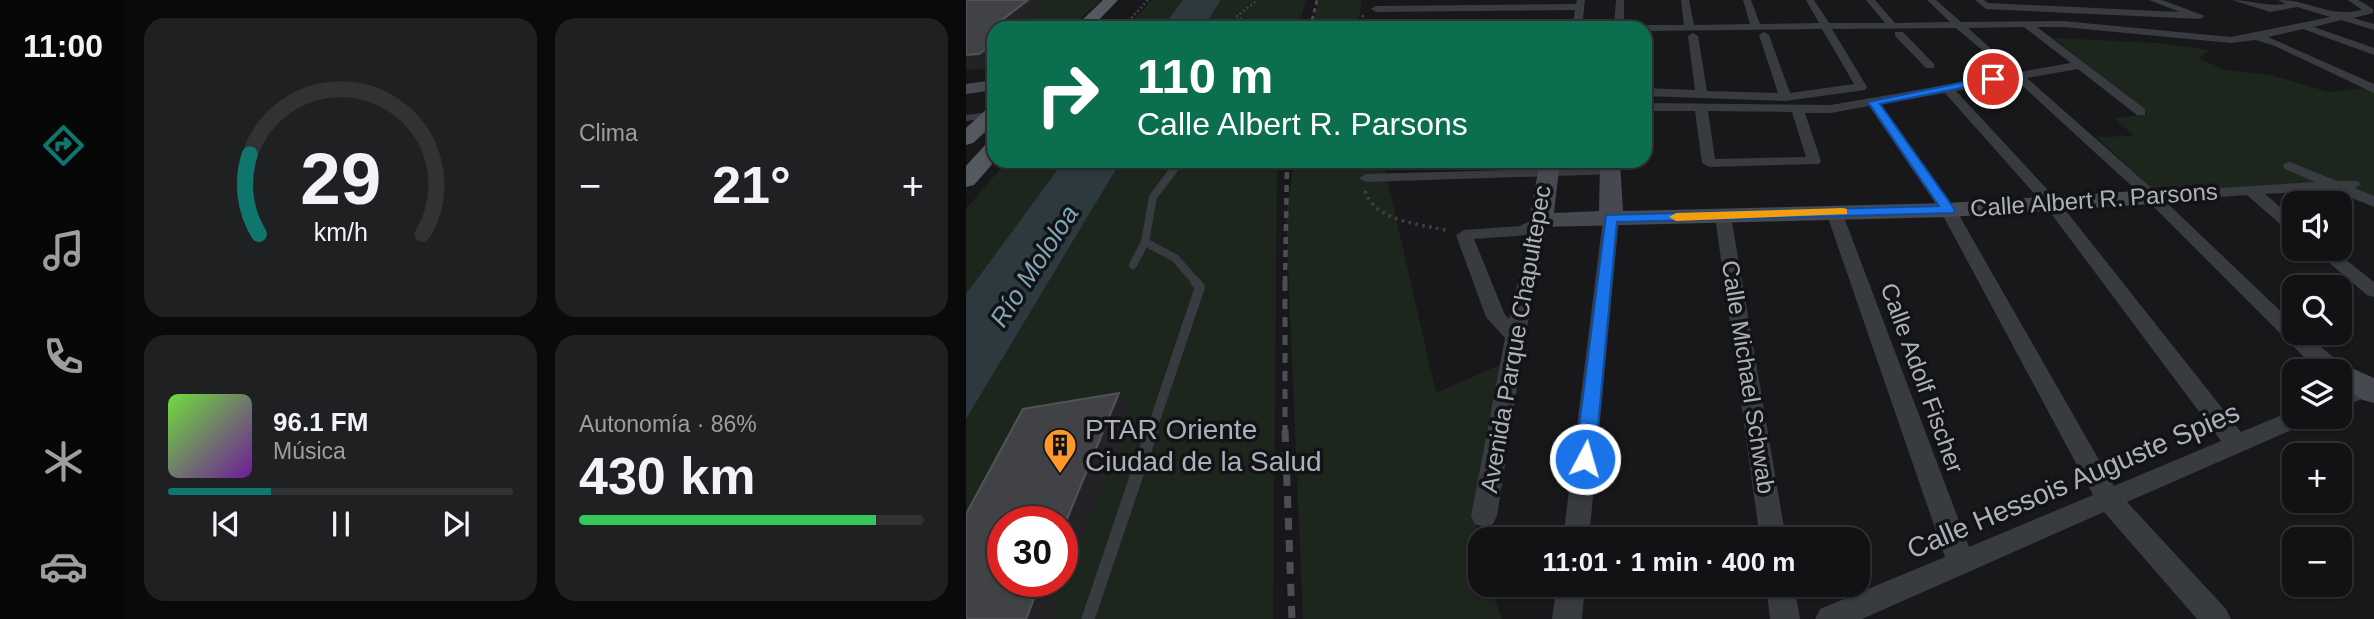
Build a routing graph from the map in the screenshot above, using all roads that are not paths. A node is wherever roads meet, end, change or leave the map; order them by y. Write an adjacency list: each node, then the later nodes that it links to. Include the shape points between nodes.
1 (1111, 0): 18 (main road)
2 (1620, 0): 20 (street)
3 (1685, 0): 29 (street)
4 (1747, 0): 28 (street)
5 (1810, 0): 27 (street)
6 (1870, 0): 26 (street)
7 (1931, 0): 22 (street)
8 (1979, 0): 15 (street, via 1986,6)
9 (2057, 0): 15 (street)
10 (2152, 0): 15 (street, via 2200,16)
11 (2236, 0): 14 (street, via 2270,9)
12 (2351, 0): 17 (street)
13 (1581, 3): 16 (street); 19 (street)
14 (2290, 4): 23 (street)
15 (2069, 8)
16 (1377, 9)
17 (2373, 9): 23 (street)
18 (1089, 21)
19 (1578, 21)
20 (1619, 21)
21 (2025, 23): 22 (street); 31 (street); 34 (street, via 2231,40)
22 (1958, 24): 26 (street); 30 (street)
23 (2358, 24): 24 (street); 32 (street)
24 (2302, 27): 32 (street); 34 (street)
25 (1652, 29): 29 (street)
26 (1896, 29): 27 (street); 30 (street); 39 (street)
27 (1829, 30): 28 (street); 44 (street)
28 (1760, 31): 29 (street); 45 (street)
29 (1691, 32): 33 (street); 46 (street)
30 (1968, 32): 31 (street); 37 (street)
31 (2036, 32): 35 (street, via 2218,47); 38 (street)
32 (2326, 33): 35 (street); 36 (street)
33 (1652, 35)
34 (2256, 37): 35 (street)
35 (2279, 44): 42 (street)
36 (2374, 52)
37 (1994, 58)
38 (2081, 65): 40 (street); 49 (street)
39 (1930, 66)
40 (2017, 75): 41 (street); 65 (street)
41 (1947, 87): 44 (street); 67 (street)
42 (2374, 89)
43 (1652, 93): 46 (street)
44 (1867, 94): 45 (street); 48 (street, via 1831,109); 68 (street)
45 (1785, 97): 46 (street)
46 (1701, 100): 47 (street); 48 (street); 48 (street, via 1709,163 1814,161)
47 (1652, 106)
48 (1798, 110)
49 (2141, 113)
50 (987, 115): 51 (lane)
51 (966, 118)
52 (987, 120): 53 (main road)
53 (966, 139)
54 (987, 157): 60 (main road)
55 (1175, 168): 74 (lane, via 1153,197)
56 (1531, 168): 59 (street)
57 (1548, 168): 73 (street, Avenida Parque Chapultepec)
58 (1609, 168): 72 (street)
59 (1366, 178)
60 (966, 180)
61 (2353, 184): 62 (street, Calle Albert R. Parsons); 62 (street, via 2295,164); 64 (street)
62 (2334, 185): 63 (street, Calle Albert R. Parsons); 66 (street)
63 (2249, 189): 65 (street, Calle Albert R. Parsons); 71 (street)
64 (2374, 193)
65 (2152, 197): 67 (street, Calle Albert R. Parsons); 79 (street, via 2314,355)
66 (2374, 202)
67 (2053, 205): 68 (street, Calle Albert R. Parsons); 81 (street)
68 (1948, 210): 69 (street, Calle Albert R. Parsons); 82 (street)
69 (1834, 212): 70 (street, Calle Albert R. Parsons); 86 (street, Calle Adolf Fischer)
70 (1723, 216): 72 (street, Calle Albert R. Parsons); 85 (street, Calle Michael Schwab)
71 (2282, 217)
72 (1611, 218): 73 (street, Calle Albert R. Parsons); 84 (street)
73 (1541, 220): 78 (street, Avenida Parque Chapultepec); 78 (street, via 1524,231 1464,235 1496,317)
74 (1145, 242): 76 (lane); 89 (lane, via 1175,258 1200,288)
75 (2336, 261): 77 (street)
76 (1133, 265)
77 (2374, 292)
78 (1515, 337): 83 (street, Avenida Parque Chapultepec)
79 (2355, 384)
80 (2282, 425): 81 (street, Calle Hessois Auguste Spies)
81 (2237, 444): 82 (street, Calle Hessois Auguste Spies)
82 (2109, 500): 86 (street, Calle Hessois Auguste Spies); 93 (street)
83 (1483, 516)
84 (1577, 527)
85 (1771, 527)
86 (1961, 563): 92 (street, Calle Hessois Auguste Spies)
87 (1570, 597): 90 (street)
88 (1782, 597): 91 (street)
89 (1088, 619)
90 (1567, 619)
91 (1785, 619)
92 (1830, 619)
93 (2216, 619)

